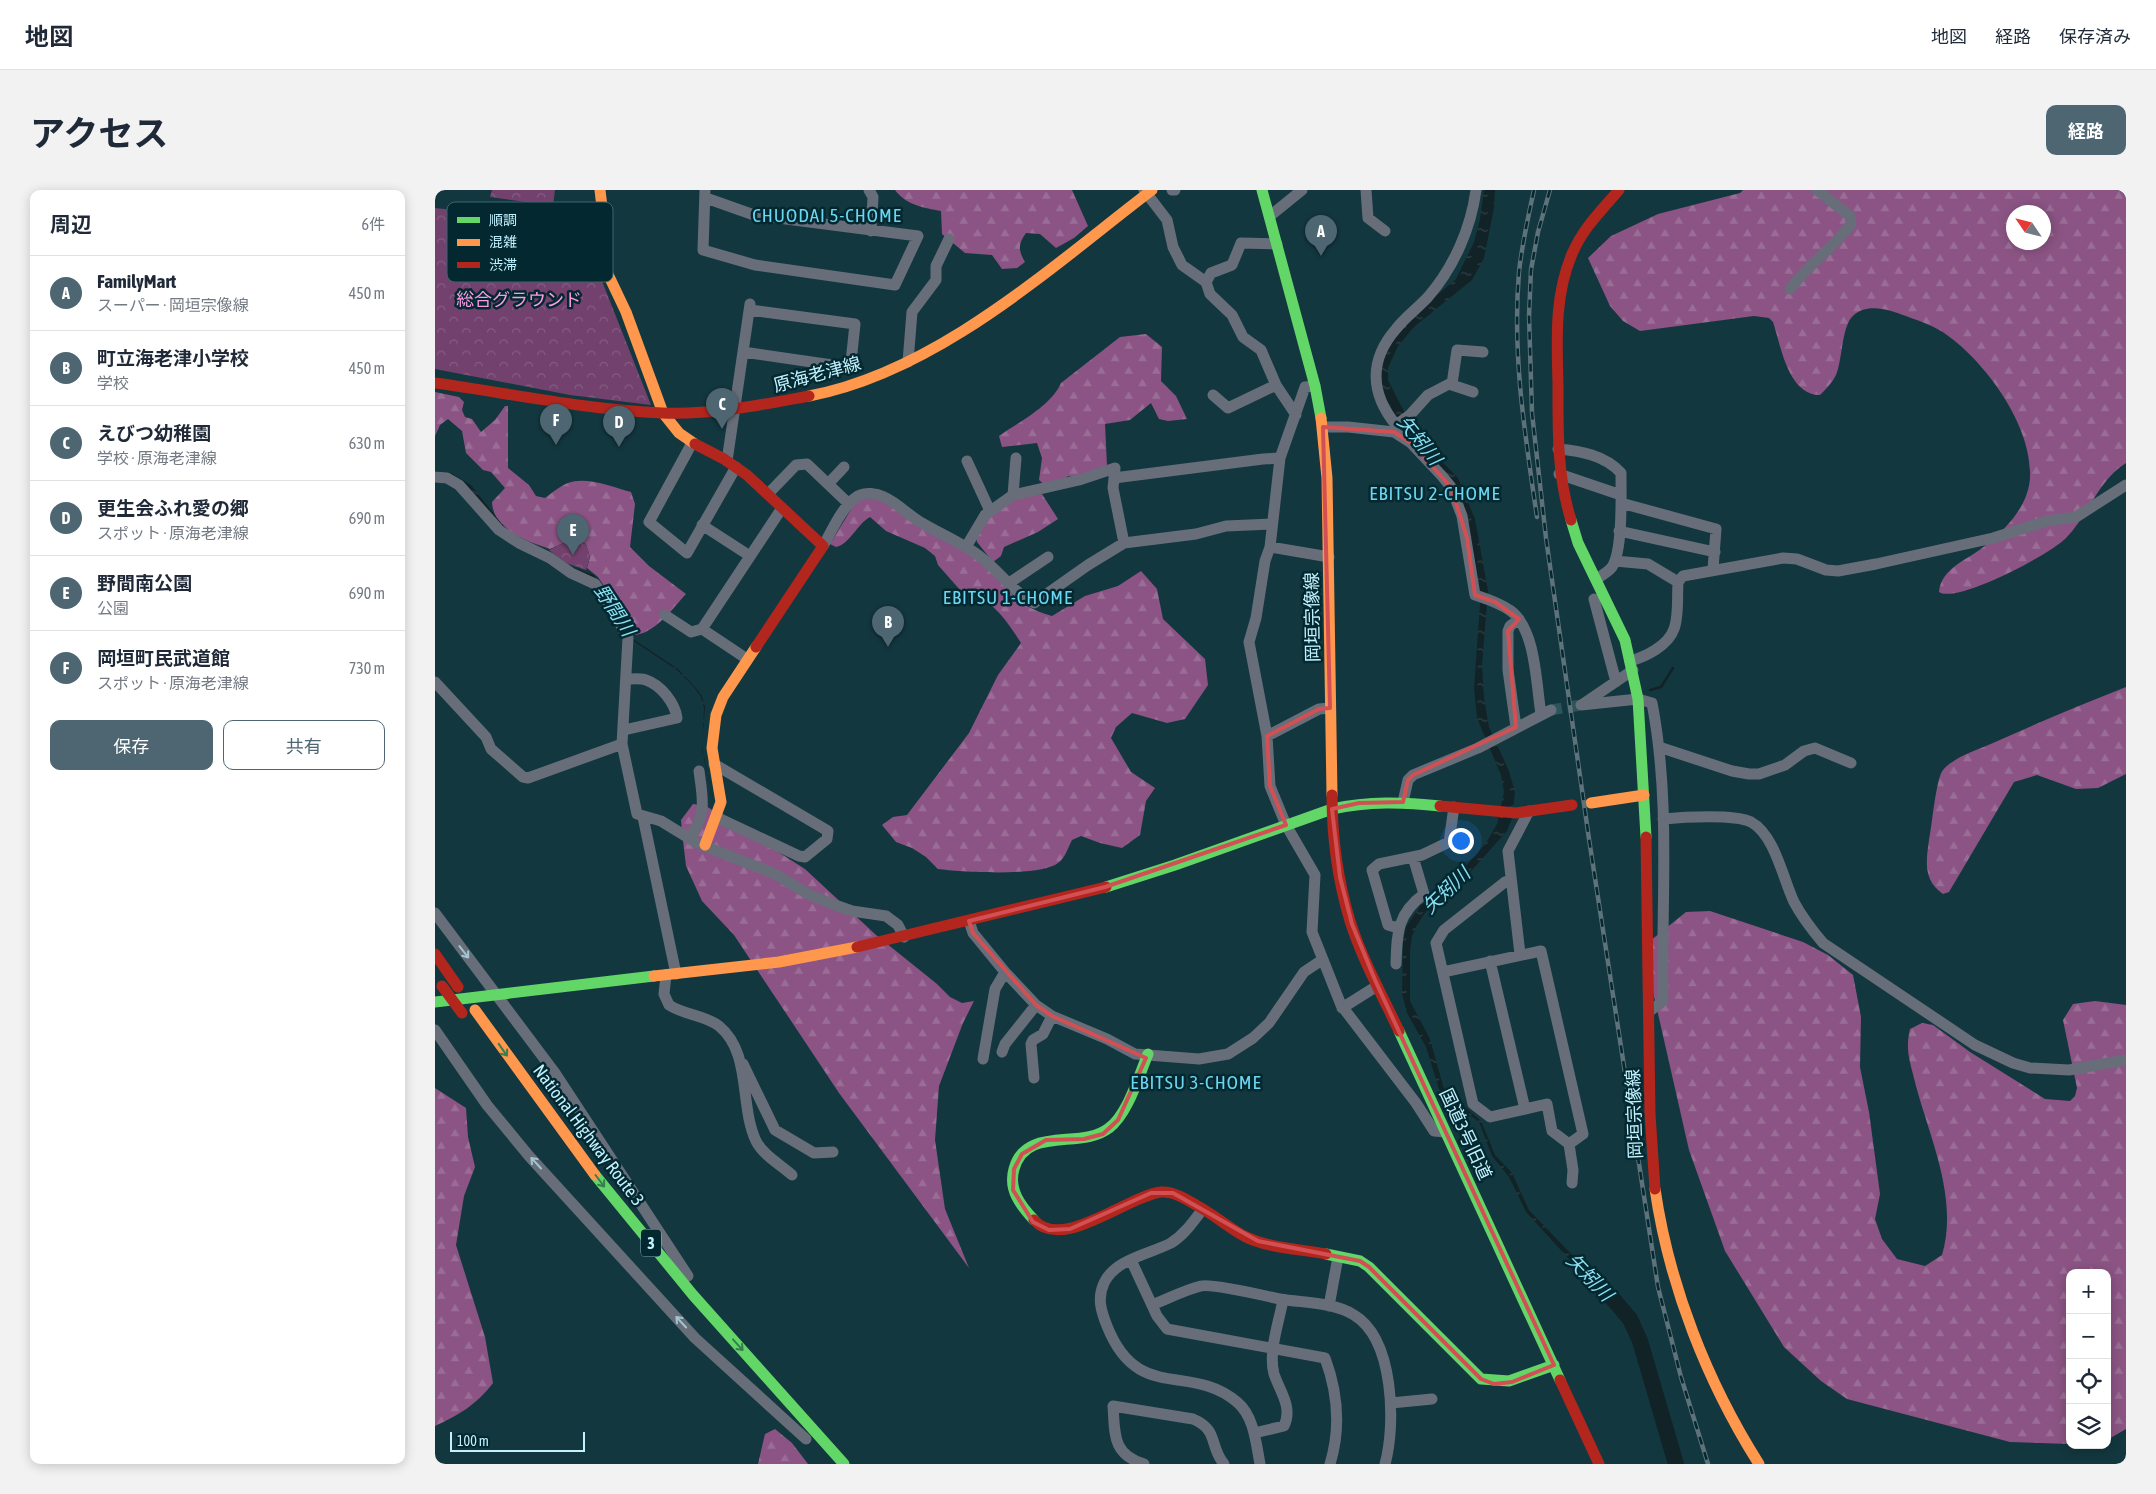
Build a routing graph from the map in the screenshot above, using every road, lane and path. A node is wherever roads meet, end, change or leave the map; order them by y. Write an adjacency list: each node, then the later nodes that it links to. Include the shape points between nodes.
1 (869, 190): 11 (street, via 873,197)
2 (1262, 190): 10 (main road, 岡垣宗像線)
3 (1303, 190): 10 (street)
4 (1366, 190): 12 (street, via 1369,218)
5 (1476, 190): 31 (street, via 1464,237 1446,271 1429,296 1396,328 1377,361 1375,384)
6 (1619, 190): 33 (main road, 岡垣宗像線, via 1585,230 1564,277 1557,317)
7 (1817, 190): 17 (street, via 1850,216 1851,224)
8 (1148, 192): 16 (street, via 1167,220 1173,247 1182,265); 20 (main road, 原海老津線, via 996,310)
9 (706, 194): 11 (street, via 754,215); 11 (street, via 703,250 755,265 895,285 918,236)
10 (1270, 216): 14 (main road, 岡垣宗像線)
11 (871, 230)
12 (1385, 232)
13 (949, 240): 20 (street, via 936,266 936,280 911,312)
14 (1277, 244): 16 (street, via 1241,243 1232,265 1211,273); 24 (main road, 岡垣宗像線)
15 (612, 282): 28 (main road)
16 (1206, 282): 23 (street, via 1210,294 1232,315 1243,337 1261,350)
17 (1789, 289)
18 (743, 352): 18 (street, via 750,307 855,324 851,362 846,366); 27 (street)
19 (1483, 352): 22 (street, via 1457,350)
20 (908, 362): 27 (main road, 原海老津線, via 825,393)
21 (435, 383): 28 (main road, 原海老津線)
22 (1453, 384): 25 (street); 31 (street, via 1428,395)
23 (1276, 385): 26 (street, via 1228,408); 29 (street)
24 (1315, 386): 29 (street, via 1305,388); 30 (main road, 岡垣宗像線)
25 (1473, 392)
26 (1213, 394)
27 (736, 410): 28 (main road, 原海老津線); 37 (street)
28 (663, 413): 32 (main road, via 672,427)
29 (1296, 415): 35 (street)
30 (1323, 428): 31 (street); 60 (main road, 岡垣宗像線)
31 (1395, 428): 68 (street, via 1451,487 1467,538 1475,595 1495,602)
32 (692, 443): 37 (main road); 51 (street, via 649,522 687,553)
33 (1558, 449): 39 (main road, 岡垣宗像線); 46 (street, via 1585,452 1615,467 1621,473)
34 (1016, 458): 45 (street)
35 (1280, 458): 41 (street); 50 (street)
36 (967, 461): 49 (street)
37 (731, 464): 44 (main road); 51 (street)
38 (844, 467): 42 (street)
39 (1559, 474): 46 (street); 63 (main road, 岡垣宗像線, via 1578,543)
40 (435, 477): 74 (street, via 459,484 499,530 595,584 628,638)
41 (1114, 478): 45 (street, via 1115,468); 53 (street)
42 (828, 484): 44 (street, via 807,464 796,465); 47 (street)
43 (2126, 485): 62 (street, via 2077,517 2047,521 1993,538 1876,564 1838,571 1783,558)
44 (768, 494): 48 (main road)
45 (1013, 495): 49 (street)
46 (1621, 499): 52 (street); 57 (street, via 1716,529)
47 (849, 504): 54 (street); 55 (street, via 858,496 876,494 885,497 921,523)
48 (782, 508): 54 (main road); 58 (street)
49 (990, 511): 55 (street)
50 (1273, 524): 53 (street, via 1226,526 1197,534); 56 (street)
51 (703, 525): 58 (street)
52 (1619, 531): 57 (street); 61 (street)
53 (1123, 543): 65 (street, via 1034,603)
54 (823, 546): 72 (main road)
55 (966, 547): 65 (street)
56 (1270, 547): 60 (street); 81 (street, via 1249,642)
57 (1715, 552): 62 (street)
58 (751, 556): 69 (street)
59 (1047, 557): 65 (street)
60 (1329, 557): 78 (main road, 岡垣宗像線)
61 (1615, 561): 63 (street, via 1611,569); 64 (street, via 1648,564)
62 (1713, 569): 64 (street, via 1683,576)
63 (1597, 579): 70 (main road, 岡垣宗像線)
64 (1678, 582): 73 (street, via 1674,629 1664,642)
65 (1009, 584)
66 (1594, 599): 71 (street)
67 (665, 615): 69 (street, via 691,632)
68 (1519, 619): 79 (street, via 1508,631 1508,670); 79 (street, via 1527,632 1546,712)
69 (702, 629): 72 (street)
70 (1625, 640): 71 (street); 73 (main road, 岡垣宗像線)
71 (1608, 647): 76 (street)
72 (747, 658): 85 (main road, via 716,715 712,735)
73 (1631, 666): 76 (street); 77 (main road, 岡垣宗像線)
74 (626, 679): 80 (street); 80 (street, via 645,680 657,686 675,707 677,718)
75 (435, 682): 82 (street, via 486,737 491,749 523,777 528,778)
76 (1616, 682): 77 (street, via 1581,705)
77 (1638, 699): 83 (street, via 1651,703); 87 (main road, 岡垣宗像線)
78 (1331, 708): 81 (street, via 1319,708); 92 (main road, 岡垣宗像線)
79 (1516, 727): 88 (street, via 1478,748 1413,775 1408,780)
80 (624, 730): 82 (street)
81 (1267, 736): 97 (street, via 1270,786)
82 (622, 744): 94 (street, via 635,809)
83 (1659, 747): 84 (street, via 1749,774 1785,765 1815,748); 96 (street)
84 (1851, 763)
85 (714, 764): 95 (main road, via 721,802); 95 (street, via 827,831 827,839 805,857 799,856)
86 (699, 771): 98 (street, via 703,798 700,824)
87 (1645, 795): 89 (main road); 120 (main road, 岡垣宗像線)
88 (1403, 802): 91 (main road); 92 (main road, via 1359,803)
89 (1591, 803)
90 (1572, 805): 93 (main road)
91 (1454, 807): 93 (main road, via 1498,813); 100 (street, via 1449,842)
92 (1332, 809): 97 (main road); 115 (main road, 国道3号旧道, via 1345,901)
93 (1529, 811): 101 (street, via 1508,851)
94 (643, 817): 98 (street, via 661,821); 113 (street)
95 (716, 818): 99 (main road)
96 (1663, 819): 120 (street, via 1663,1001); 127 (street, via 1697,816 1749,821 1759,827 1769,839 1795,903 1823,943 1975,1045 2030,1068 2069,1070)
97 (1286, 825): 103 (main road, via 1113,885); 108 (street, via 1315,875 1312,932)
98 (689, 838): 99 (street)
99 (705, 845): 105 (street, via 775,874 835,906 886,916 899,925)
100 (1413, 857): 104 (street, via 1424,894 1414,901); 104 (street, via 1379,864 1373,870 1388,925)
101 (1511, 880): 107 (street); 112 (street, via 1444,930 1437,942)
102 (435, 913): 116 (street, one-way to 116)
103 (969, 921): 105 (main road); 111 (street, via 973,933)
104 (1398, 928): 110 (street)
105 (905, 937): 113 (main road, via 779,962)
106 (435, 954): 145 (main road, National Highway Route 3 / 3, one-way to 145, via 608,1191)
107 (1520, 954): 109 (street); 132 (street, via 1541,951 1583,1134)
108 (1322, 960): 119 (street); 125 (street, via 1303,972 1269,1022 1253,1038 1228,1054 1199,1059)
109 (1490, 961): 112 (street); 130 (street)
110 (1396, 964)
111 (1005, 972): 118 (street); 126 (street, via 995,989)
112 (1443, 972): 130 (street, via 1473,1104 1490,1117)
113 (671, 975): 116 (main road); 128 (street, via 664,994 669,1005 719,1027)
114 (435, 976): 122 (main road, bridge)
115 (1377, 986): 119 (street); 131 (main road, 国道3号旧道)
116 (498, 995): 117 (main road); 145 (street, via 555,1073)
117 (435, 1002)
118 (1036, 1005): 121 (street); 124 (street)
119 (1343, 1008): 131 (street, via 1435,1131)
120 (1650, 1011): 160 (main road, 岡垣宗像線, via 1650,1114 1655,1191 1674,1275 1705,1363 1734,1425)
121 (1052, 1016): 125 (street, via 1135,1054); 129 (street, via 1043,1034 1031,1044)
122 (465, 1017)
123 (435, 1030): 151 (street, one-way to 123, via 695,1338 529,1156 487,1105)
124 (1002, 1052)
125 (1148, 1054): 138 (main road, via 1112,1127 1094,1138 1046,1140 1031,1145 1017,1161 1012,1178 1013,1190 1033,1222 1042,1228 1058,1231 1070,1229 1156,1192 1173,1192)
126 (983, 1059)
127 (2126, 1060)
128 (741, 1061): 133 (street, via 775,1130 813,1153); 134 (street, via 757,1143)
129 (1034, 1078)
130 (1525, 1109): 132 (street, via 1547,1104 1552,1131)
131 (1445, 1132): 147 (main road, 国道3号旧道)
132 (1569, 1144): 136 (street)
133 (833, 1152)
134 (792, 1175)
135 (581, 1177): 137 (main road, National Highway Route 3)
136 (1572, 1183)
137 (593, 1191)
138 (1202, 1210): 139 (main road, via 1258,1241); 140 (street, via 1180,1236)
139 (1338, 1257): 144 (street); 147 (main road, via 1360,1261 1369,1267 1481,1379 1494,1384 1512,1382)
140 (1131, 1260): 143 (street); 150 (street, via 1115,1268 1108,1276 1099,1303 1124,1358 1147,1374 1225,1393 1248,1415)
141 (1283, 1300): 143 (street, via 1203,1285); 144 (street); 146 (street)
142 (682, 1301): 151 (main road)
143 (1152, 1305): 146 (street, via 1167,1329)
144 (1329, 1306): 149 (street, via 1353,1314 1372,1333 1383,1360)
145 (717, 1322): 153 (main road, National Highway Route 3 / 3, one-way to 153)
146 (1274, 1349): 150 (street, via 1272,1364 1287,1406 1287,1419 1284,1426); 157 (street, via 1325,1358 1336,1399 1337,1428)
147 (1555, 1366): 159 (main road, 国道3号旧道)
148 (1432, 1399): 149 (street)
149 (1391, 1403): 158 (street, via 1391,1431)
150 (1254, 1433): 156 (street)
151 (806, 1439): 152 (main road)
152 (828, 1464)
153 (844, 1464)
154 (1144, 1464): 155 (street, via 1131,1459 1119,1447 1115,1438 1113,1406 1201,1422 1208,1427)
155 (1224, 1464)
156 (1260, 1464)
157 (1330, 1464)
158 (1385, 1464)
159 (1599, 1464)
160 (1759, 1464)

